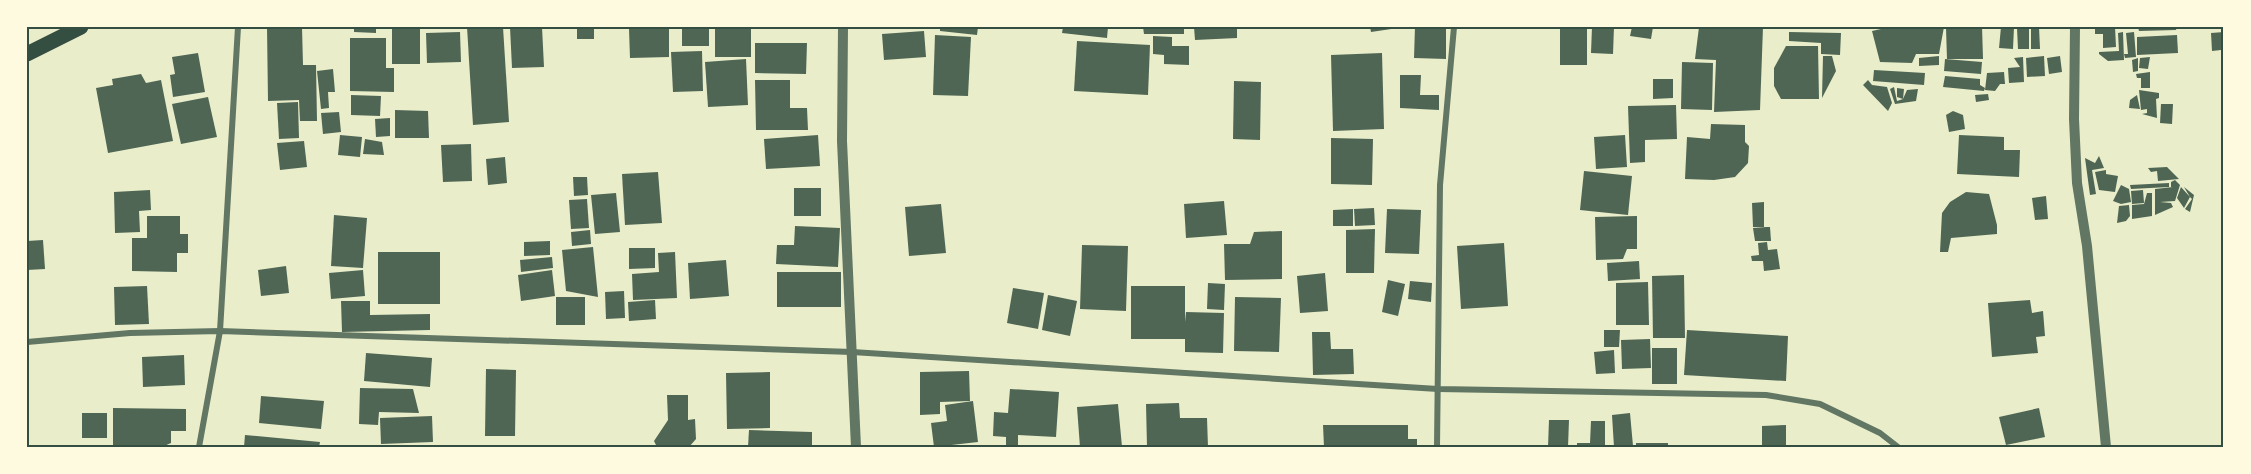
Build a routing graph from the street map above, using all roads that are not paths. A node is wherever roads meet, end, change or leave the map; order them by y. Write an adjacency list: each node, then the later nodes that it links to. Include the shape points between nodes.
1 (81, 27): 6 (main road)
2 (238, 27): 7 (street)
3 (843, 27): 9 (street, via 842,141)
4 (1454, 27): 10 (street, via 1440,185)
5 (2075, 27): 15 (street, via 2077,183 2087,246)
6 (27, 54)
7 (220, 331): 8 (street, via 130,333); 9 (street); 11 (street)
8 (27, 342)
9 (852, 352): 10 (street); 12 (street)
10 (1438, 389): 13 (street); 14 (street, via 1766,395 1820,404 1880,433)
11 (199, 447)
12 (856, 447)
13 (1437, 447)
14 (1898, 447)
15 (2106, 447)

